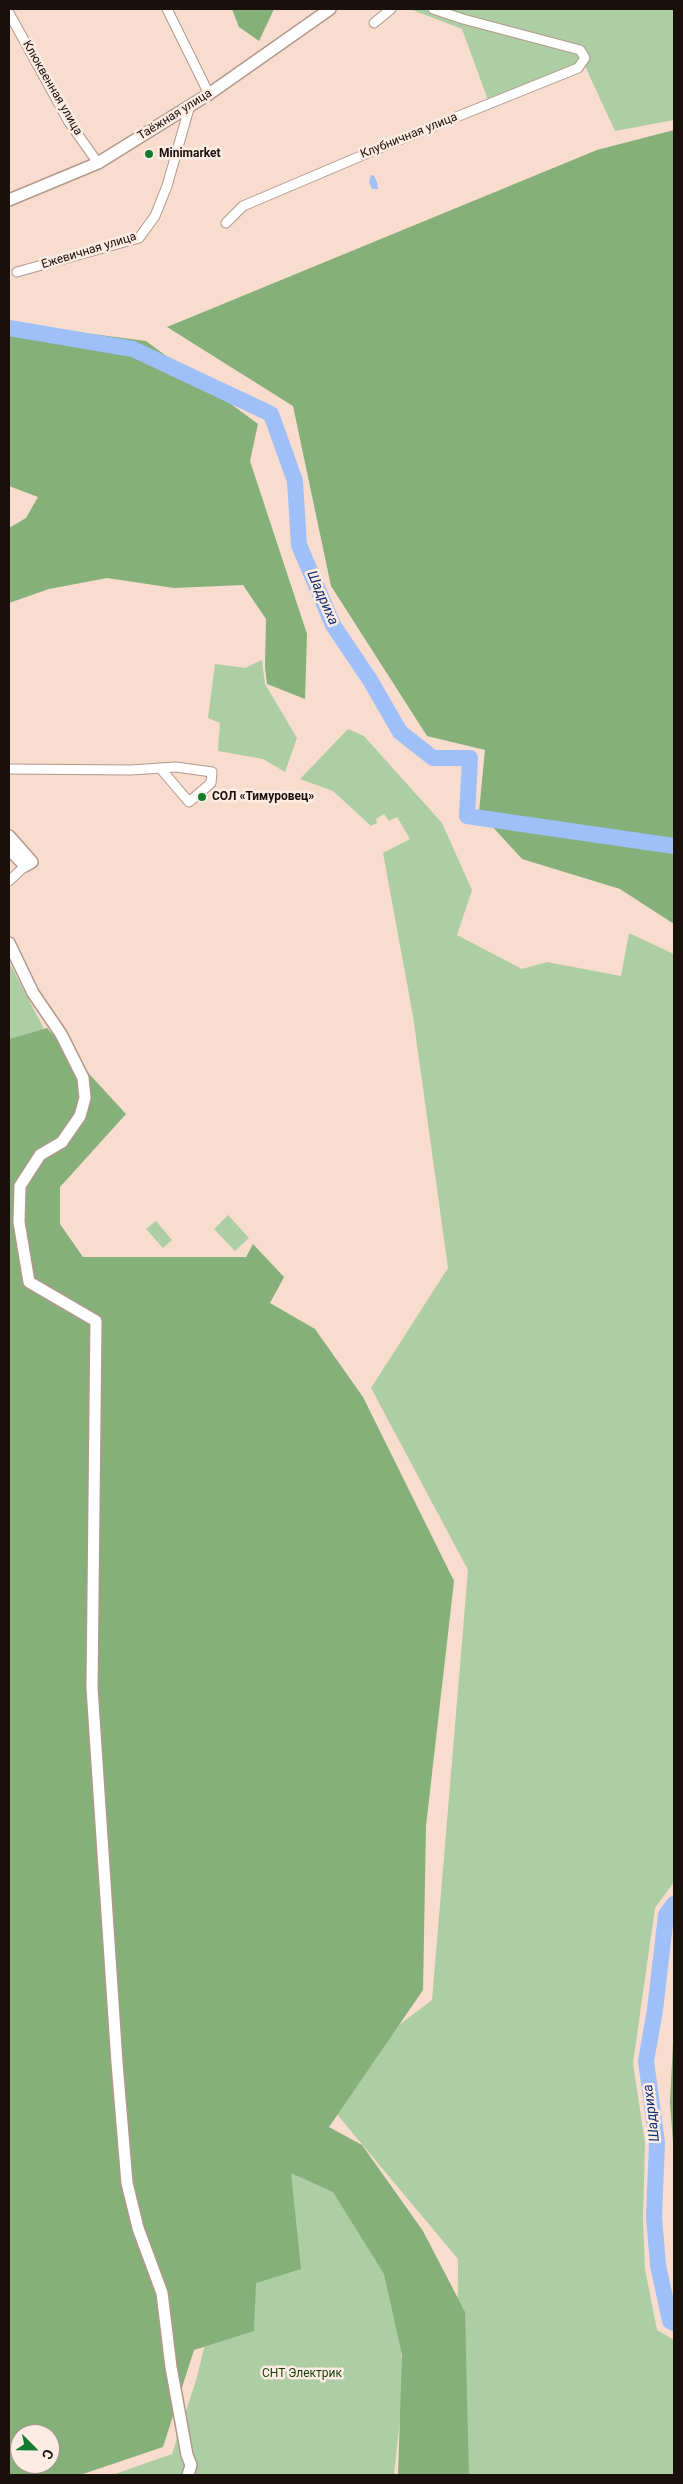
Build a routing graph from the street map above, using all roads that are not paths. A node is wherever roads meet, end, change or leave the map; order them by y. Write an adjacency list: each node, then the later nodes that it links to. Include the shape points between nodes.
1 (167, 9): 7 (street)
2 (330, 9): 7 (street, Таёжная улица)
3 (391, 9): 6 (street)
4 (433, 9): 11 (street, Клубничная улица, via 580,50 585,58 578,68 243,206)
5 (9, 13): 9 (street, Клюквенная улица, via 69,122)
6 (374, 24)
7 (209, 94): 8 (street, Таёжная улица)
8 (190, 106): 9 (street, Таёжная улица); 12 (street, Ежевичная улица, via 156,216 138,238)
9 (98, 163): 10 (street, Таёжная улица)
10 (9, 200)
11 (226, 223)
12 (17, 272)
13 (160, 768): 13 (street, via 212,772 210,783 189,802); 14 (street)
14 (9, 769)
15 (9, 836): 17 (street, via 32,862)
16 (9, 850): 17 (street)
17 (25, 866): 18 (street)
18 (9, 881)
19 (9, 943): 20 (street, via 33,993 61,1034 83,1078 86,1098 80,1116 62,1142 40,1155 20,1186 19,1222 29,1282 96,1321 92,1688 117,2063 127,2183 138,2228 162,2294 170,2367 191,2465)
20 (188, 2475)

